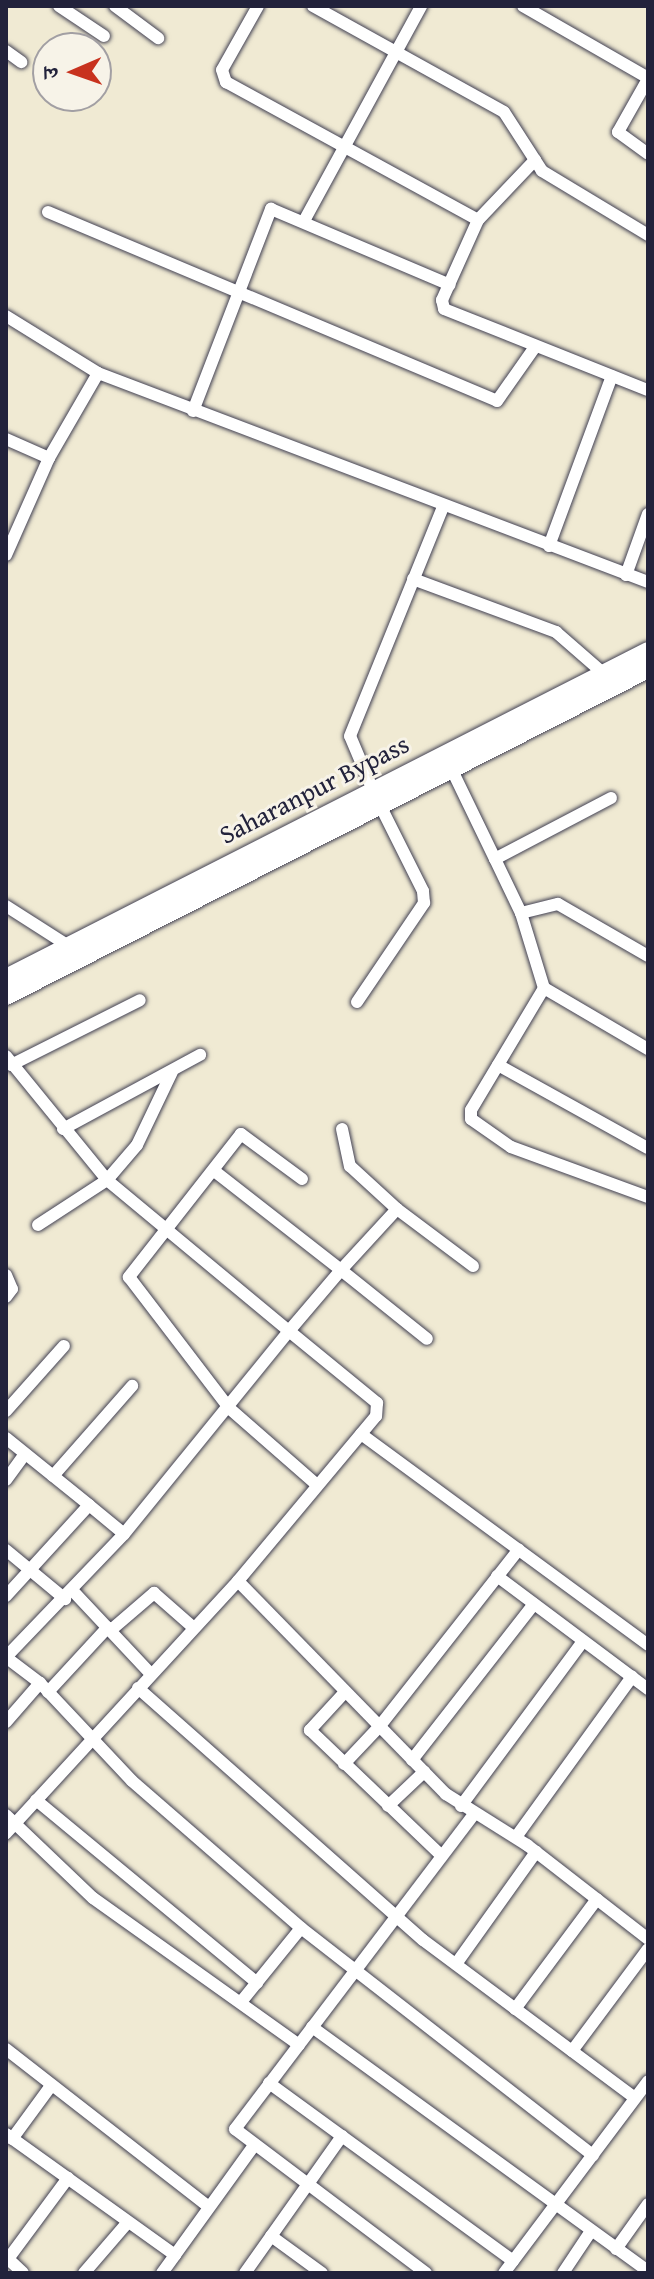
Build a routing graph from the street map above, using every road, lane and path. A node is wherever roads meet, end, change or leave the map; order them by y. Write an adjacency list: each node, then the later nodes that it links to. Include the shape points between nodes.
1 (59, 6): 7 (street)
2 (115, 6): 8 (street)
3 (258, 6): 13 (street, via 222,70 223,78)
4 (313, 6): 10 (street)
5 (421, 6): 10 (street)
6 (523, 6): 12 (street)
7 (98, 32)
8 (158, 38)
9 (6, 51): 11 (street)
10 (396, 53): 13 (street); 15 (street, via 504,112)
11 (21, 62)
12 (648, 79): 14 (street, via 618,132)
13 (344, 148): 17 (street); 18 (street)
14 (648, 154)
15 (535, 160): 17 (street); 19 (street, via 553,180)
16 (48, 212): 21 (street)
17 (478, 220): 20 (street)
18 (304, 221): 20 (street); 21 (street, via 269,210)
19 (648, 235)
20 (450, 285): 23 (street, via 442,300 444,309)
21 (236, 290): 23 (street, via 497,401); 27 (street)
22 (6, 316): 24 (street)
23 (535, 347): 25 (street)
24 (98, 373): 27 (street); 29 (street)
25 (612, 376): 26 (street); 32 (street)
26 (648, 390)
27 (193, 411): 30 (street)
28 (6, 439): 29 (street)
29 (49, 458): 33 (street)
30 (444, 505): 32 (street); 35 (street)
31 (648, 514): 34 (street)
32 (549, 546): 34 (street)
33 (6, 555)
34 (626, 575): 36 (street)
35 (413, 579): 39 (street, via 556,632); 42 (street, via 350,736)
36 (648, 582)
37 (648, 651): 39 (main road, Saharanpur Bypass)
38 (648, 669): 40 (main road)
39 (603, 673): 41 (main road, Saharanpur Bypass)
40 (451, 768): 41 (main road); 44 (street)
41 (415, 776): 42 (main road, Saharanpur Bypass)
42 (375, 796): 47 (main road, Saharanpur Bypass); 51 (main road); 53 (street, via 423,891 424,903)
43 (611, 798): 44 (street)
44 (495, 859): 46 (street)
45 (6, 906): 47 (street)
46 (521, 913): 48 (street, via 558,904); 50 (street)
47 (67, 945): 49 (main road, Saharanpur Bypass)
48 (648, 956)
49 (6, 978)
50 (544, 988): 54 (street); 57 (street)
51 (6, 996)
52 (140, 1000): 56 (street)
53 (357, 1002)
54 (648, 1049)
55 (200, 1055): 58 (street)
56 (9, 1060): 59 (street)
57 (498, 1065): 61 (street); 65 (street, via 471,1110 474,1123 511,1147)
58 (172, 1072): 59 (street); 64 (street, via 137,1145)
59 (63, 1129): 64 (street)
60 (342, 1129): 66 (street, via 350,1166)
61 (648, 1148)
62 (213, 1170): 63 (street, via 244,1134); 68 (street); 70 (street)
63 (302, 1179)
64 (107, 1180): 67 (street); 68 (street)
65 (648, 1197)
66 (397, 1209): 69 (street); 70 (street)
67 (38, 1225)
68 (165, 1234): 73 (street); 77 (street, via 130,1273 130,1283)
69 (473, 1266)
70 (341, 1270): 73 (street); 74 (street)
71 (6, 1275): 72 (street, via 12,1287)
72 (6, 1297)
73 (289, 1331): 77 (street); 79 (street, via 377,1403 376,1416)
74 (427, 1339)
75 (64, 1346): 78 (street)
76 (132, 1386): 82 (street)
77 (229, 1408): 84 (street); 86 (street)
78 (6, 1411)
79 (361, 1434): 84 (street); 87 (street)
80 (6, 1438): 81 (street)
81 (25, 1454): 82 (street); 83 (street)
82 (53, 1476): 85 (street)
83 (6, 1480)
84 (317, 1485): 91 (street)
85 (89, 1505): 86 (street); 89 (street)
86 (124, 1534): 92 (street)
87 (519, 1549): 90 (street); 98 (street)
88 (6, 1550): 89 (street)
89 (30, 1568): 92 (street); 93 (street)
90 (497, 1576): 94 (street); 107 (street)
91 (238, 1581): 95 (street); 105 (street)
92 (69, 1594): 96 (street); 99 (street)
93 (6, 1596)
94 (534, 1604): 97 (street); 109 (street)
95 (194, 1628): 96 (street, via 154,1593); 100 (street)
96 (110, 1629): 100 (street); 102 (street)
97 (583, 1641): 101 (street); 114 (street)
98 (648, 1645)
99 (7, 1658): 102 (street)
100 (151, 1674): 103 (street)
101 (632, 1677): 104 (street); 117 (street)
102 (44, 1688): 106 (street); 108 (street)
103 (138, 1688): 108 (street); 121 (street)
104 (648, 1689)
105 (345, 1692): 107 (street); 110 (street, via 310,1730)
106 (6, 1722)
107 (379, 1727): 109 (street); 110 (street)
108 (91, 1739): 112 (street); 122 (street)
109 (412, 1760): 111 (street)
110 (344, 1764): 113 (street)
111 (424, 1772): 113 (street); 114 (street)
112 (36, 1800): 116 (street); 127 (street)
113 (388, 1806): 119 (street)
114 (461, 1806): 115 (street)
115 (474, 1814): 117 (street); 119 (street)
116 (9, 1824): 128 (street, via 93,1898)
117 (516, 1837): 118 (street)
118 (536, 1852): 120 (street); 125 (street)
119 (442, 1856): 121 (street)
120 (597, 1899): 123 (street); 129 (street)
121 (398, 1917): 125 (street); 126 (street)
122 (301, 1928): 126 (street); 127 (street)
123 (648, 1939)
124 (648, 1949): 133 (street)
125 (456, 1964): 129 (street)
126 (356, 1972): 130 (street); 141 (street)
127 (257, 1983): 128 (street)
128 (241, 2002): 131 (street)
129 (515, 2009): 133 (street)
130 (312, 2027): 131 (street); 145 (street)
131 (299, 2045): 135 (street)
132 (6, 2049): 136 (street)
133 (572, 2051): 137 (street)
134 (648, 2081): 137 (street)
135 (269, 2083): 138 (street); 140 (street, via 235,2129)
136 (50, 2087): 139 (street); 146 (street)
137 (635, 2098): 141 (street)
138 (342, 2136): 143 (street); 153 (street)
139 (9, 2137): 142 (street)
140 (253, 2147): 143 (street); 146 (street)
141 (593, 2155): 145 (street)
142 (68, 2178): 147 (street); 152 (street)
143 (305, 2186): 149 (street); 160 (street)
144 (648, 2204): 150 (street)
145 (554, 2206): 148 (street); 153 (street)
146 (209, 2207): 151 (street)
147 (128, 2222): 151 (street); 156 (street)
148 (591, 2231): 150 (street); 162 (street)
149 (271, 2236): 158 (street); 159 (street)
150 (616, 2249): 154 (street)
151 (175, 2255): 157 (street)
152 (7, 2258): 155 (street)
153 (513, 2261): 161 (street)
154 (645, 2271)
155 (23, 2273)
156 (84, 2273)
157 (162, 2273)
158 (245, 2273)
159 (322, 2273)
160 (426, 2273)
161 (504, 2273)
162 (563, 2273)

